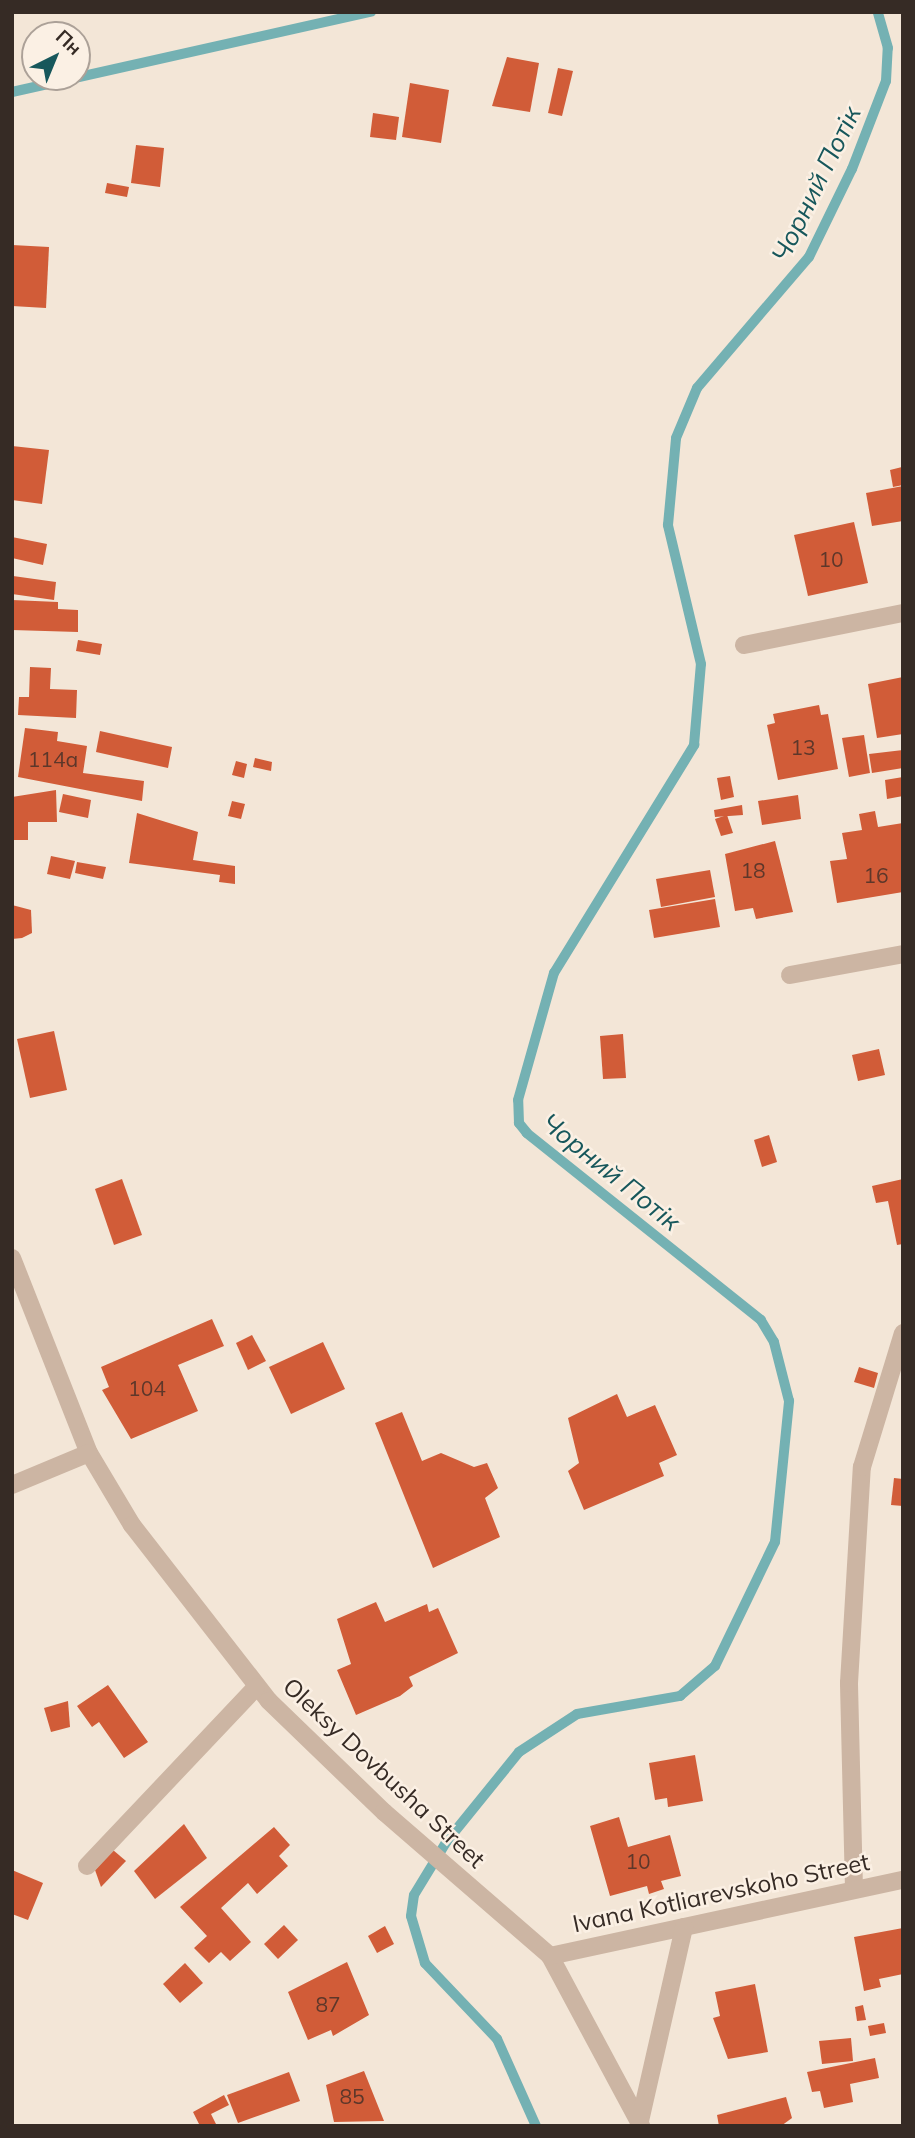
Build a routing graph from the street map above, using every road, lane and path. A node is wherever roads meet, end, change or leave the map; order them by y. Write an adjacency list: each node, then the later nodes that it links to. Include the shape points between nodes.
1 (903, 613): 2 (street)
2 (744, 645)
3 (903, 954): 4 (street)
4 (790, 975)
5 (12, 1258): 7 (street, Oleksy Dovbusha Street)
6 (903, 1333): 12 (street, via 862,1467 849,1683)
7 (89, 1453): 8 (street); 9 (street, Oleksy Dovbusha Street, via 132,1525)
8 (12, 1485)
9 (256, 1687): 10 (street); 14 (street, Oleksy Dovbusha Street, via 412,1837)
10 (87, 1866)
11 (903, 1880): 12 (street, Ivana Kotliarevskoho Street)
12 (854, 1889): 13 (street, Ivana Kotliarevskoho Street)
13 (684, 1927): 14 (street, Ivana Kotliarevskoho Street); 15 (street)
14 (550, 1956): 15 (street, Oleksy Dovbusha Street)
15 (641, 2124)

